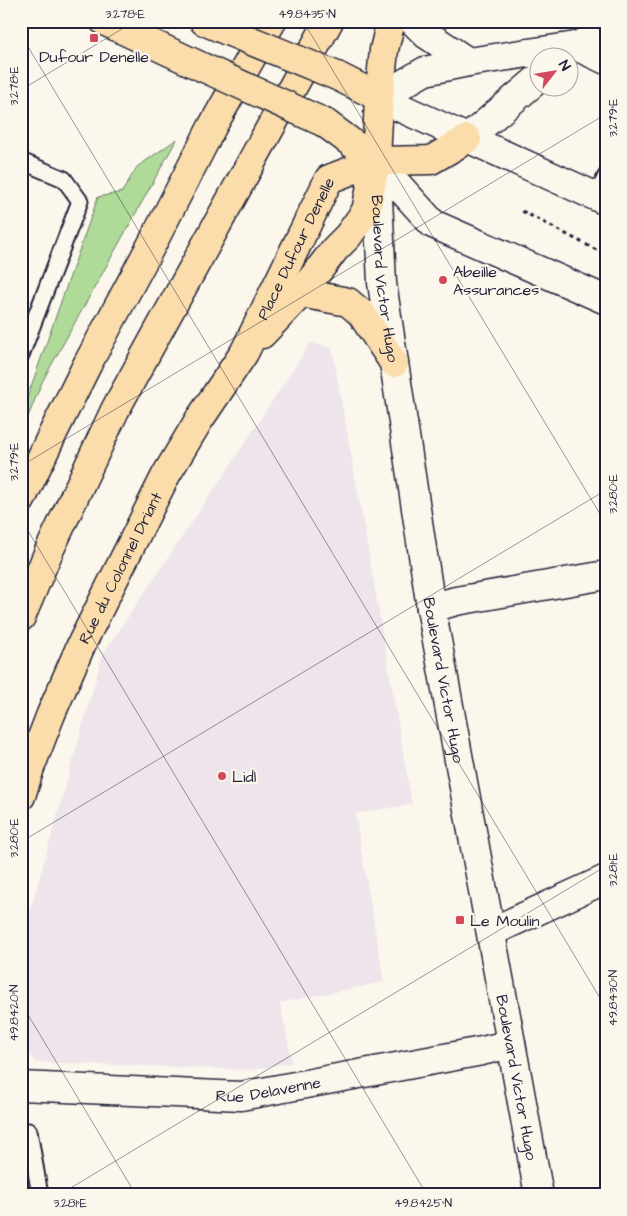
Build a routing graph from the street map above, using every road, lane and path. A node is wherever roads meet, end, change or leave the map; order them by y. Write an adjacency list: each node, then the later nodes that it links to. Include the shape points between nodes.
1 (204, 21): 14 (main road, bridge, via 337,76)
2 (272, 21): 26 (main road, via 212,127 88,363)
3 (329, 21): 29 (main road, via 115,410)
4 (391, 21): 14 (main road)
5 (413, 21): 12 (street, via 426,34)
6 (106, 22): 17 (main road, bridge, via 325,123)
7 (606, 34): 8 (street)
8 (578, 48)
9 (580, 54): 11 (street)
10 (530, 56): 12 (street)
11 (606, 60)
12 (468, 62): 14 (street, via 424,71)
13 (530, 85): 15 (street)
14 (379, 98): 15 (street); 17 (main road)
15 (467, 139): 17 (main road, via 431,160); 18 (street)
16 (21, 161): 24 (lane, via 64,179 80,201)
17 (376, 161): 21 (main road, Place Dufour Denelle, via 366,211); 22 (street, via 433,224); 23 (main road, Place Dufour Denelle, via 330,179); 25 (street, Boulevard Victor Hugo, via 382,283)
18 (602, 191)
19 (522, 211): 20 (path)
20 (606, 255)
21 (301, 293): 23 (main road, Place Dufour Denelle); 25 (main road, via 348,302 361,313)
22 (606, 300)
23 (244, 353): 30 (main road, Rue du Colonnel Driant, via 166,475 119,567 51,714)
24 (21, 355)
25 (394, 363): 28 (street, Boulevard Victor Hugo)
26 (21, 500)
27 (606, 575): 28 (street)
28 (431, 608): 32 (street, Boulevard Victor Hugo)
29 (21, 617)
30 (21, 796)
31 (606, 880): 32 (street)
32 (491, 932): 33 (street, Boulevard Victor Hugo)
33 (511, 1044): 34 (street, Rue Delavenne, via 241,1096); 37 (street, Boulevard Victor Hugo)
34 (21, 1086)
35 (30, 1131): 36 (lane)
36 (40, 1195)
37 (539, 1195)

